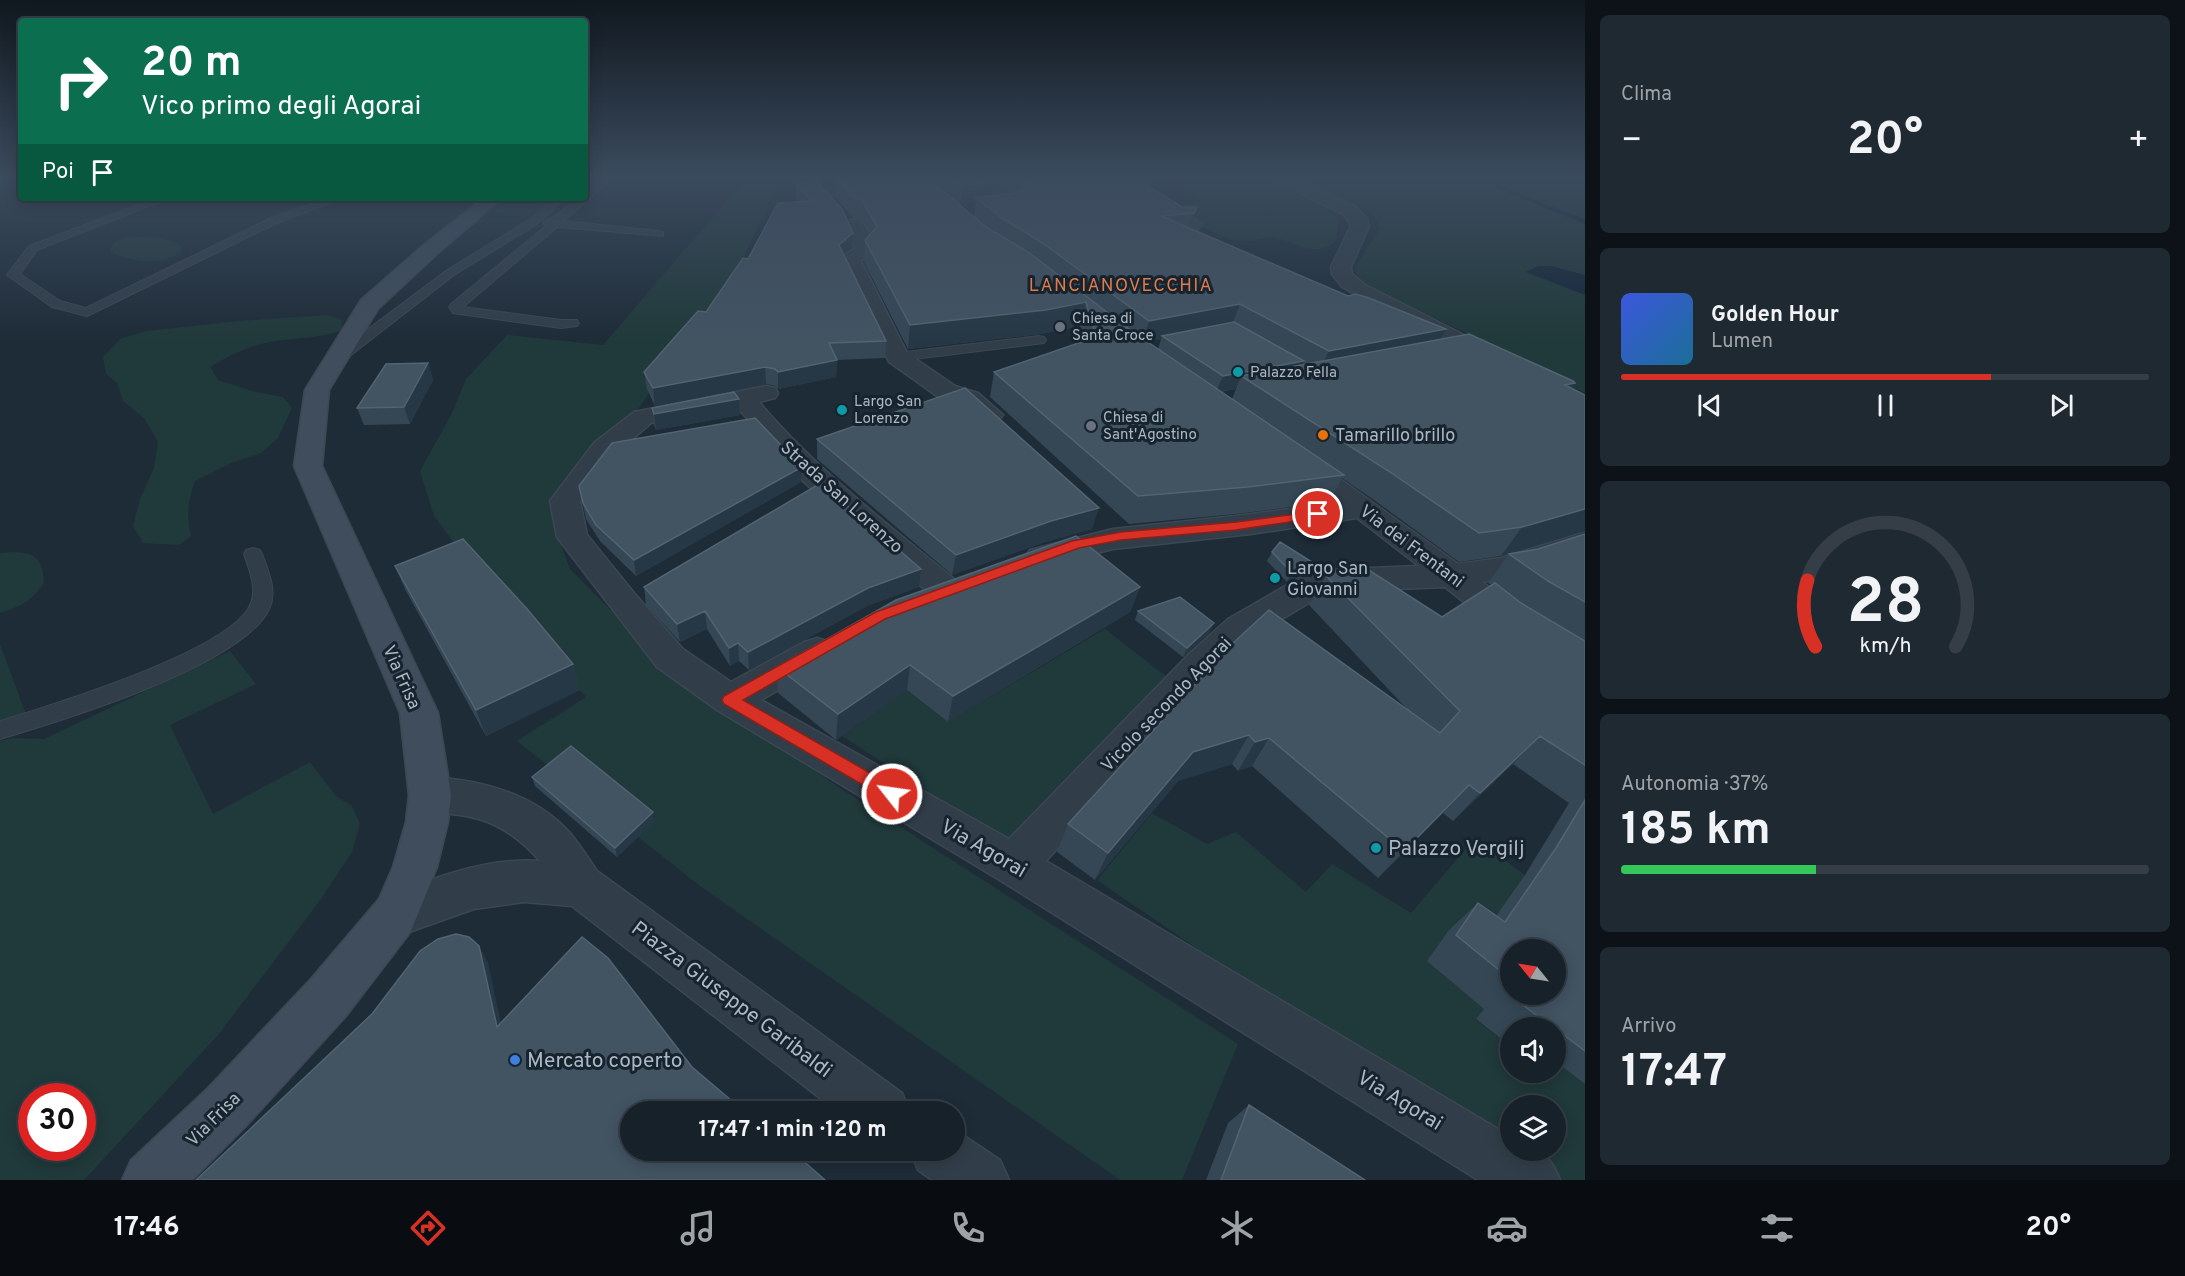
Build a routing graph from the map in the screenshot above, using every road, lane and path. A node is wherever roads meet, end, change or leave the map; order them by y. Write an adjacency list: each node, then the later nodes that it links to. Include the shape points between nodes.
1 (78, 231): 2 (lane, via 33,248 13,275 57,304 87,312)
2 (252, 231)
3 (453, 231): 14 (street, Via Frisa, via 369,305)
4 (518, 231): 14 (lane, via 450,273)
5 (545, 231): 11 (lane, via 454,307)
6 (628, 231): 9 (lane)
7 (854, 231): 13 (street, via 866,250 850,259)
8 (1358, 231): 15 (street, via 1341,267 1345,279 1472,348)
9 (659, 234)
10 (1346, 306): 15 (street, via 1368,312 1452,353)
11 (572, 323)
12 (1039, 340): 13 (lane)
13 (897, 357): 18 (street, via 946,391 969,398)
14 (337, 359): 34 (street, Via Frisa, via 317,390 308,466 419,713)
15 (1485, 361): 16 (street)
16 (1506, 371)
17 (752, 410): 20 (street, Strada San Lorenzo); 32 (street, Via Agorai, via 646,429 604,449 565,501 572,537 632,595 670,658)
18 (1004, 428)
19 (1282, 451): 22 (street, Via dei Frentani)
20 (824, 484): 21 (street); 28 (street, Strada San Lorenzo)
21 (793, 502)
22 (1363, 508): 25 (street, via 1236,526 1113,529); 26 (street, Via dei Frentani)
23 (1585, 542): 26 (street, Vicolo secondo Agorai, via 1504,568)
24 (253, 554): 33 (lane, via 264,588 260,609 245,628 190,660 37,719)
25 (1011, 567)
26 (1452, 576): 31 (street, Via dei Frentani, via 1511,621); 35 (street, Vicolo secondo Agorai, via 1320,581 1239,628)
27 (979, 579): 28 (street)
28 (946, 590): 29 (street)
29 (913, 603)
30 (840, 638): 32 (street)
31 (1585, 666)
32 (730, 700): 35 (street, Via Agorai)
33 (0, 729)
34 (430, 795): 36 (street, via 464,797 520,816 553,844); 37 (street, Via Frisa, via 415,867)
35 (1014, 865): 42 (street, Via Agorai)
36 (581, 886): 37 (street, via 524,881 474,888); 38 (street, Piazza Giuseppe Garibaldi)
37 (395, 915): 40 (street, Via Frisa, via 328,998)
38 (868, 1101)
39 (953, 1161): 41 (street)
40 (152, 1180)
41 (980, 1180)
42 (1531, 1180)

